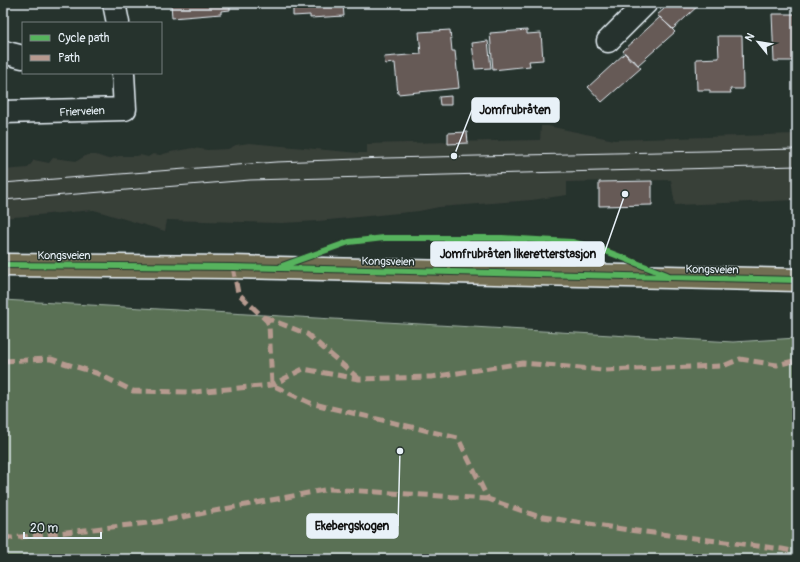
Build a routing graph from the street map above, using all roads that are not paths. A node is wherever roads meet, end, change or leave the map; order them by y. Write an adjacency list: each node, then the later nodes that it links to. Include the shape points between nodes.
1 (114, 3): 3 (lane)
2 (646, 3): 4 (lane)
3 (118, 22)
4 (608, 41)
5 (3, 52): 6 (lane)
6 (22, 57)
7 (123, 74): 8 (lane, Frierveien, via 125,109)
8 (3, 112)
9 (3, 265): 10 (main road, Kongsveien, via 240,267)
10 (797, 280)

